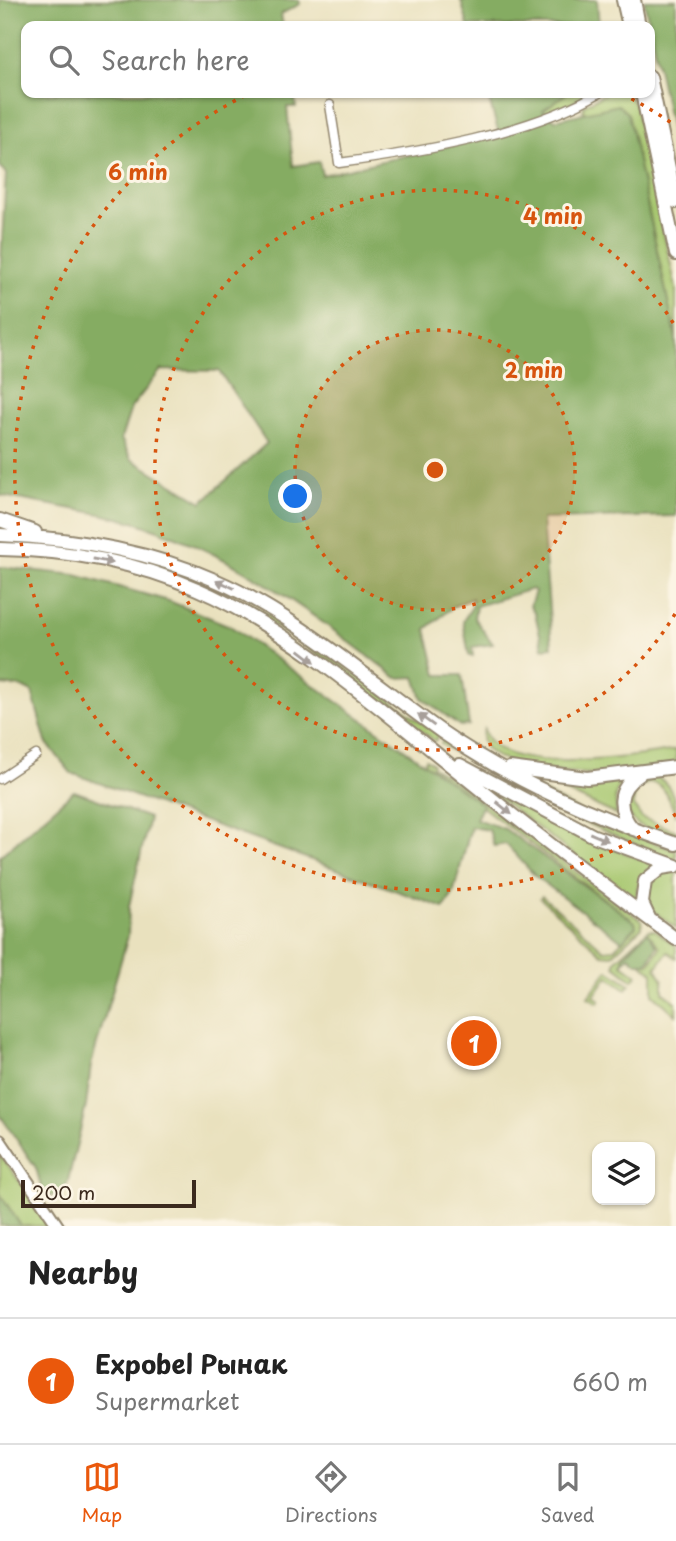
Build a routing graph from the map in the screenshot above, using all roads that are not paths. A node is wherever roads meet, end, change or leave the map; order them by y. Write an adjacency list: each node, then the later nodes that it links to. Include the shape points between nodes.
1 (623, 0): 3 (highway)
2 (634, 0): 4 (highway)
3 (628, 21)
4 (638, 21)
5 (589, 98): 9 (street, via 555,116 410,153 339,163)
6 (638, 98): 10 (highway)
7 (643, 98): 10 (highway)
8 (654, 98): 11 (highway)
9 (330, 105)
10 (645, 108): 12 (highway)
11 (676, 202)
12 (676, 254)
13 (0, 520): 15 (highway)
14 (0, 535): 15 (highway)
15 (52, 538): 19 (highway, one-way to 15, via 242,593 155,559)
16 (0, 549): 17 (highway, one-way to 17, via 110,562 197,589 246,614 293,646)
17 (432, 750): 25 (highway, one-way to 25, via 594,835); 26 (highway, one-way to 26, via 588,876)
18 (36, 755): 22 (street)
19 (496, 764): 21 (highway, via 587,778); 23 (highway)
20 (676, 767): 21 (highway)
21 (643, 773): 23 (highway, via 629,782 622,794 623,813)
22 (0, 779)
23 (634, 830): 24 (highway)
24 (676, 844)
25 (675, 866): 26 (highway, via 661,868 645,881 642,903)
26 (652, 921): 27 (highway)
27 (676, 939)
28 (0, 1140): 29 (main road)
29 (61, 1225)

